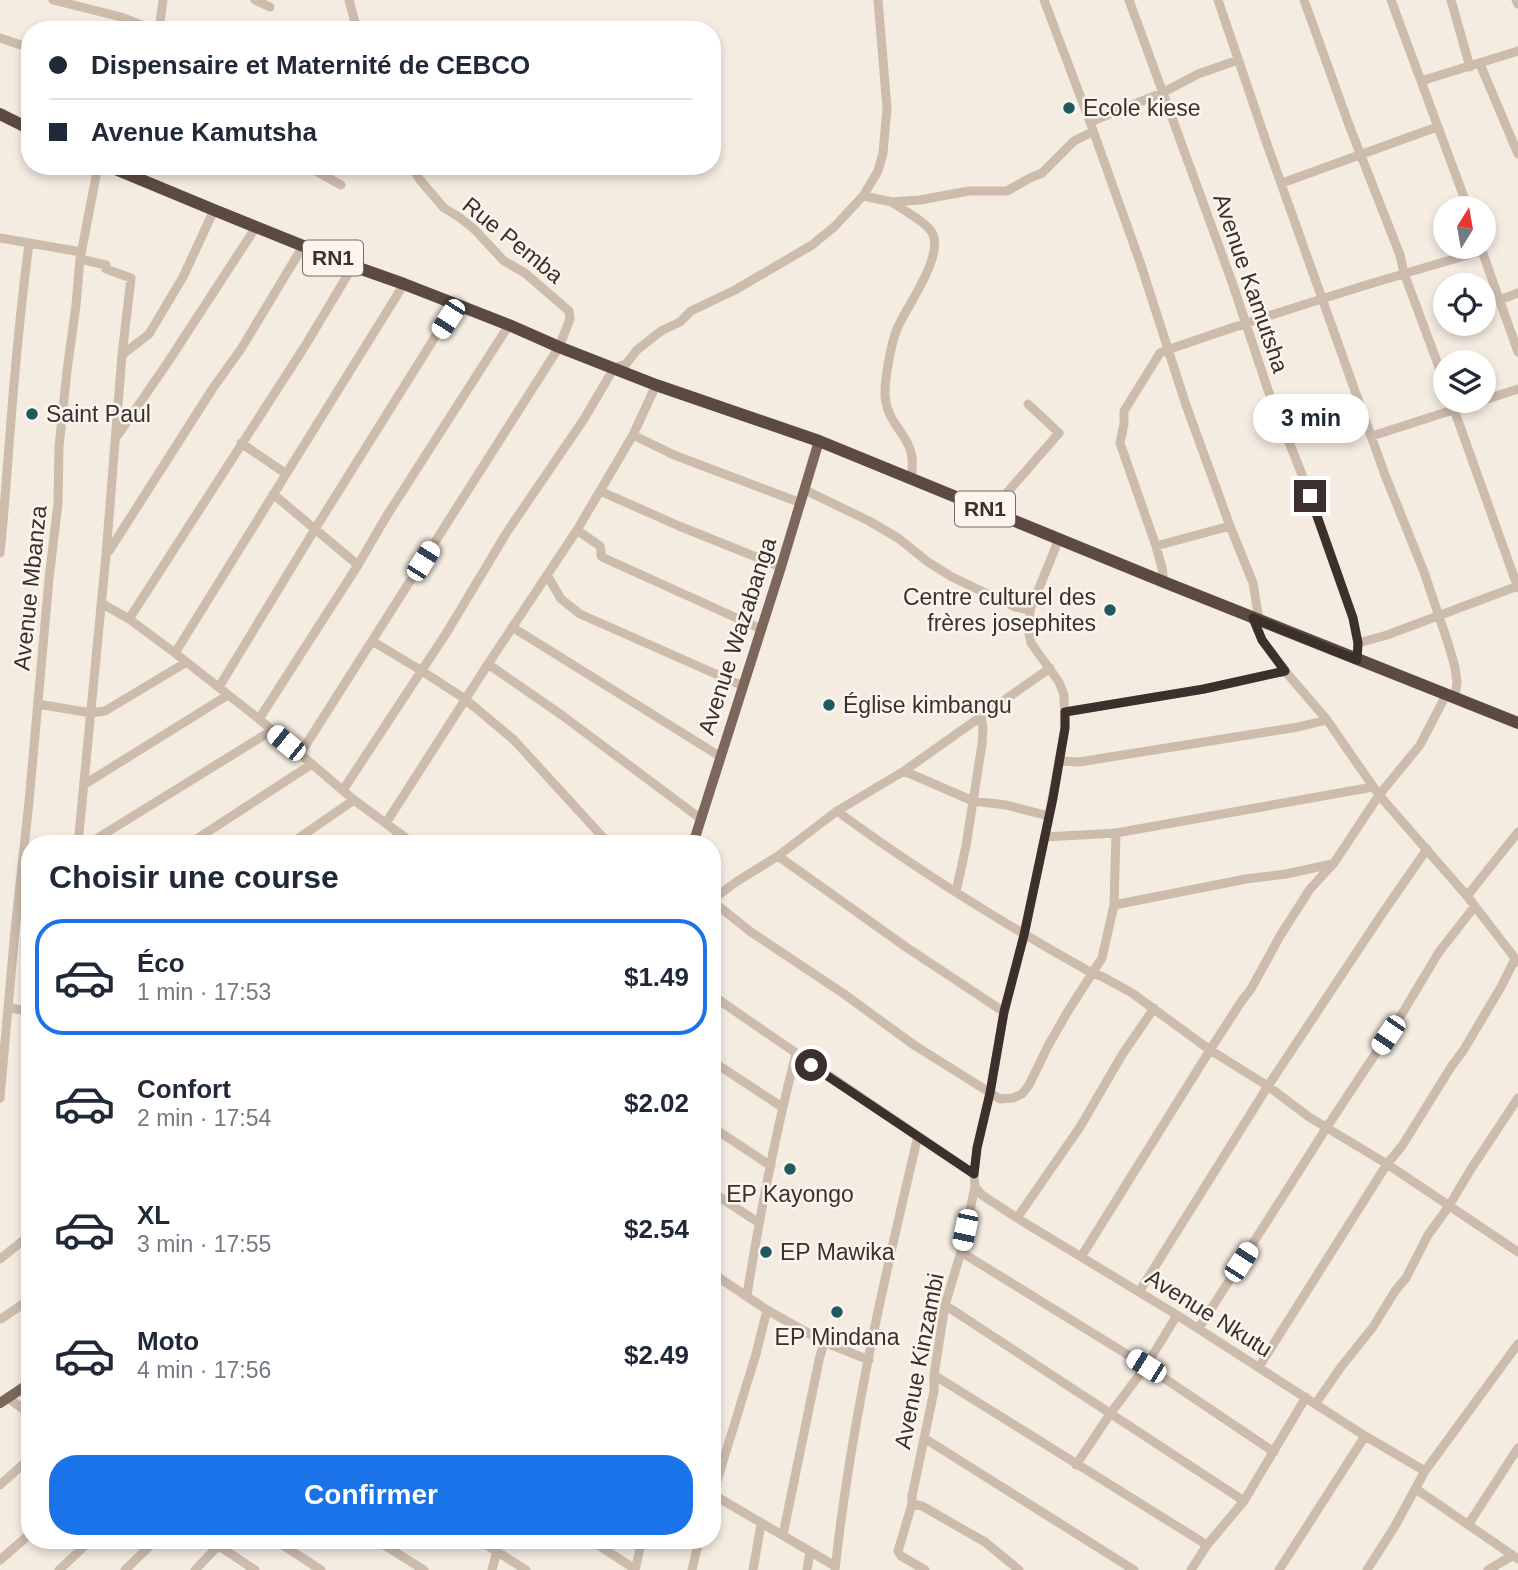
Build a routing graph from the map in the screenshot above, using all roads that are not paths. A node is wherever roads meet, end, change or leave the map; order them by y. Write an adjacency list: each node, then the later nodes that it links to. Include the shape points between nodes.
1 (52, 0): 13 (street)
2 (163, 0): 14 (street)
3 (255, 0): 12 (street)
4 (349, 0): 15 (street)
5 (878, 0): 36 (street, via 887,108 883,153)
6 (1044, 0): 26 (street)
7 (1129, 0): 23 (street, Avenue Kamutsha)
8 (1218, 0): 19 (street)
9 (1304, 0): 29 (street)
10 (1391, 0): 22 (street)
11 (1451, 0): 21 (street)
12 (270, 7)
13 (131, 21)
14 (160, 21)
15 (355, 21)
16 (0, 38): 17 (street)
17 (21, 45)
18 (1518, 51): 20 (street)
19 (1238, 60): 23 (street); 34 (street)
20 (1480, 64): 21 (street); 28 (street)
21 (1470, 67): 22 (street)
22 (1421, 81): 27 (street)
23 (1162, 93): 26 (street); 54 (street, Avenue Kamutsha)
24 (0, 114): 25 (highway)
25 (21, 124)
26 (1091, 127): 38 (street, via 1042,173 1007,191 969,191); 57 (street)
27 (1437, 127): 29 (street); 37 (street)
28 (1518, 154)
29 (1360, 155): 34 (street); 48 (street)
30 (96, 175): 44 (street, Avenue Mbanza)
31 (144, 175): 39 (highway, RN1)
32 (323, 175): 35 (street)
33 (417, 175): 56 (street, Rue Pemba, via 444,208 569,311)
34 (1282, 183): 51 (street)
35 (341, 185)
36 (863, 196): 38 (street); 61 (street, via 812,245 691,311 637,350 626,364)
37 (1463, 196)
38 (892, 202): 74 (street, via 931,231 936,244 928,271 895,332 885,392 890,418 912,456)
39 (214, 210): 40 (highway, RN1); 60 (street, via 183,277 149,334)
40 (256, 227): 43 (highway, RN1); 69 (street)
41 (0, 239): 42 (street)
42 (29, 244): 44 (street); 79 (street)
43 (303, 246): 47 (highway, RN1); 87 (street)
44 (80, 255): 60 (street, via 131,278); 114 (street, Avenue Mbanza)
45 (1449, 259): 48 (street)
46 (1485, 259): 52 (street)
47 (353, 266): 49 (highway, RN1); 72 (street)
48 (1405, 273): 51 (street); 58 (street)
49 (404, 284): 53 (highway, RN1); 73 (street)
50 (1518, 293): 52 (street)
51 (1322, 298): 54 (street); 70 (street)
52 (1499, 300): 59 (street)
53 (455, 305): 55 (highway, RN1); 82 (street)
54 (1246, 323): 57 (street); 101 (street, Avenue Kamutsha, via 1353,618)
55 (509, 325): 56 (highway, RN1); 88 (street)
56 (559, 347): 61 (highway, RN1); 100 (street)
57 (1167, 350): 81 (street); 85 (street, via 1124,411 1120,443)
58 (1433, 350)
59 (1518, 352)
60 (122, 355): 69 (street)
61 (614, 368): 62 (highway, RN1); 107 (street)
62 (656, 385): 68 (street); 71 (highway, RN1)
63 (1518, 389): 64 (street)
64 (1496, 396)
65 (1028, 404): 80 (street, via 1059,433)
66 (1433, 413): 70 (street)
67 (1456, 413): 92 (street)
68 (633, 435): 76 (street); 78 (street)
69 (117, 436): 87 (street)
70 (1372, 436): 95 (street)
71 (819, 441): 74 (highway, RN1); 75 (main road, Avenue Wazabanga)
72 (241, 443): 73 (street); 96 (street)
73 (285, 473): 77 (street)
74 (912, 479): 80 (highway, RN1)
75 (805, 490): 78 (main road, Avenue Wazabanga); 94 (street, via 898,538 952,577)
76 (600, 491): 83 (street); 89 (street)
77 (273, 494): 82 (street); 102 (street)
78 (801, 503): 89 (main road, Avenue Wazabanga)
79 (3, 507): 86 (street)
80 (991, 511): 84 (highway, RN1)
81 (1230, 526): 85 (street); 97 (street, via 1253,583)
82 (315, 529): 88 (street); 110 (street)
83 (577, 530): 90 (street); 99 (street, via 600,547 604,558)
84 (1059, 539): 91 (highway, RN1); 94 (street, Avenue Kinzambi)
85 (1156, 546): 91 (street)
86 (0, 552)
87 (106, 555): 93 (street)
88 (358, 565): 118 (street)
89 (781, 567): 99 (main road, Avenue Wazabanga)
90 (547, 575): 98 (street); 109 (street, via 561,599 580,614)
91 (1164, 582): 97 (highway, RN1)
92 (1518, 587): 95 (street)
93 (101, 603): 96 (street); 116 (street)
94 (1030, 610): 106 (street, Avenue Kinzambi, via 1031,643)
95 (1438, 615): 101 (street); 112 (street, via 1455,667 1457,681)
96 (129, 619): 102 (street)
97 (1256, 619): 103 (highway, RN1); 108 (street, via 1262,640)
98 (512, 627): 105 (street); 123 (street)
99 (761, 629): 109 (main road, Avenue Wazabanga)
100 (372, 641): 107 (street); 122 (street)
101 (1358, 643): 103 (street, Avenue Kamutsha)
102 (175, 653): 104 (street)
103 (1357, 660): 112 (highway, RN1)
104 (185, 663): 110 (street); 116 (street, via 105,711)
105 (488, 664): 113 (street); 134 (street)
106 (1049, 668): 115 (street, Avenue Kinzambi, via 1064,695); 117 (street)
107 (422, 671): 113 (street); 128 (street)
108 (1285, 671): 115 (street); 119 (street)
109 (743, 686): 123 (main road, Avenue Wazabanga)
110 (219, 687): 111 (street)
111 (228, 695): 118 (street); 127 (street)
112 (1450, 697): 120 (highway, RN1); 129 (street, via 1420,746)
113 (465, 699): 135 (street); 144 (street, via 514,740)
114 (38, 704): 116 (street); 139 (street, Avenue Mbanza)
115 (1065, 712): 124 (street, Avenue Kinzambi)
116 (91, 713): 127 (street)
117 (981, 716): 126 (street); 131 (street, via 982,744)
118 (259, 719): 121 (street)
119 (1327, 720): 124 (street, via 1079,762); 129 (street)
120 (1518, 723)
121 (271, 731): 122 (street); 141 (street)
122 (300, 754): 125 (street)
123 (721, 757): 134 (main road, Avenue Wazabanga)
124 (1060, 761): 133 (street, Avenue Kinzambi)
125 (312, 764): 128 (street); 142 (street)
126 (904, 771): 131 (street); 132 (street)
127 (85, 784): 140 (street)
128 (343, 790): 130 (street)
129 (1376, 791): 137 (street); 147 (street); 149 (street)
130 (354, 800): 135 (street); 143 (street)
131 (973, 801): 133 (street); 151 (street)
132 (836, 811): 148 (street); 151 (street)
133 (1049, 816): 146 (street, Avenue Kinzambi)
134 (701, 819): 145 (main road, Avenue Wazabanga)
135 (386, 824): 138 (street)
136 (1518, 832): 153 (street)
137 (1115, 833): 146 (street); 154 (street)
138 (401, 834)
139 (26, 835)
140 (79, 835)
141 (103, 835)
142 (203, 835)
143 (303, 835)
144 (601, 835)
145 (696, 835)
146 (1045, 837): 157 (street, Avenue Kinzambi)
147 (1427, 849): 153 (street); 168 (street)
148 (778, 856): 152 (street); 164 (street)
149 (1334, 863): 154 (street); 165 (street, via 1304,898)
150 (21, 882): 161 (street, Avenue Mbanza)
151 (956, 892): 157 (street)
152 (721, 894)
153 (1467, 896): 155 (street)
154 (1114, 905): 159 (street, via 1102,958)
155 (1475, 906): 158 (street); 173 (street)
156 (721, 908): 169 (street)
157 (1024, 935): 159 (street); 164 (street, Avenue Kinzambi)
158 (1516, 961): 176 (street, via 1463,1051)
159 (1092, 973): 162 (street); 169 (street, via 1022,1094 1000,1099)
160 (721, 1001): 166 (street)
161 (9, 1008): 163 (street); 170 (street, Avenue Mbanza)
162 (1154, 1008): 165 (street); 182 (street)
163 (21, 1010)
164 (1004, 1012): 169 (street, Avenue Kinzambi)
165 (1210, 1050): 168 (street); 187 (street)
166 (796, 1054): 172 (street); 175 (street)
167 (721, 1067): 172 (street)
168 (1268, 1086): 173 (street); 190 (street)
169 (990, 1093): 178 (street, Avenue Kinzambi)
170 (0, 1098)
171 (1518, 1098): 181 (street)
172 (782, 1107): 177 (street)
173 (1327, 1127): 176 (street); 197 (street)
174 (721, 1133): 177 (street)
175 (918, 1136): 178 (street); 200 (street)
176 (1387, 1164): 181 (street); 202 (street)
177 (771, 1166): 183 (street)
178 (974, 1174): 179 (street, Avenue Kinzambi)
179 (975, 1187): 182 (street, Avenue Nkutu); 185 (street, Avenue Kinzambi)
180 (721, 1198): 183 (street)
181 (1449, 1206): 186 (street); 207 (street, via 1406,1278)
182 (1017, 1218): 187 (street, Avenue Nkutu)
183 (759, 1223): 191 (street)
184 (21, 1242): 188 (street)
185 (961, 1252): 193 (street, Avenue Kinzambi); 201 (street)
186 (1518, 1252)
187 (1081, 1257): 190 (street, Avenue Nkutu)
188 (0, 1259)
189 (721, 1279): 191 (street)
190 (1139, 1292): 195 (street, Avenue Nkutu)
191 (747, 1295): 194 (street)
192 (21, 1305): 196 (street)
193 (945, 1305): 203 (street, Avenue Kinzambi); 209 (street)
194 (767, 1310): 198 (street); 216 (street)
195 (1177, 1314): 197 (street, Avenue Nkutu); 201 (street)
196 (1, 1319)
197 (1199, 1328): 202 (street, Avenue Nkutu)
198 (824, 1342): 200 (street); 225 (street)
199 (1518, 1343): 217 (street)
200 (869, 1360): 243 (street, via 848,1465)
201 (1146, 1366): 209 (street); 213 (street)
202 (1259, 1367): 205 (street, Avenue Nkutu)
203 (934, 1375): 211 (street, Avenue Kinzambi); 214 (street)
204 (21, 1389): 206 (main road)
205 (1306, 1397): 207 (street, Avenue Nkutu); 213 (street)
206 (4, 1400): 208 (street)
207 (1316, 1404): 210 (street, Avenue Nkutu)
208 (21, 1409)
209 (1110, 1415): 214 (street); 221 (street)
210 (1365, 1436): 217 (street, Avenue Nkutu); 260 (street)
211 (924, 1438): 222 (street, Avenue Kinzambi); 258 (street)
212 (1518, 1448): 224 (street)
213 (1273, 1452): 221 (street)
214 (1076, 1465): 227 (street)
215 (21, 1466): 218 (street)
216 (721, 1468)
217 (1425, 1471): 219 (street)
218 (0, 1485)
219 (1416, 1489): 224 (street); 261 (street)
220 (721, 1499): 223 (street)
221 (1244, 1501): 227 (street)
222 (912, 1504): 256 (street, Avenue Kinzambi, via 898,1551); 257 (street, via 985,1542)
223 (761, 1524): 225 (street); 254 (street)
224 (1468, 1525): 241 (street)
225 (783, 1535): 240 (street)
226 (21, 1542): 242 (street)
227 (1207, 1545): 259 (street)
228 (81, 1549): 245 (street)
229 (147, 1549): 246 (street)
230 (215, 1549): 247 (street)
231 (223, 1549): 248 (street)
232 (289, 1549): 249 (street)
233 (390, 1549): 250 (street)
234 (492, 1549): 239 (street)
235 (498, 1549): 239 (street)
236 (604, 1549): 244 (street)
237 (640, 1549): 244 (street)
238 (697, 1549): 253 (street)
239 (497, 1552): 251 (street); 252 (street)
240 (810, 1552): 243 (street); 255 (street)
241 (1516, 1558): 262 (street)
242 (0, 1560)
243 (835, 1568)
244 (635, 1569)
245 (58, 1570)
246 (125, 1570)
247 (195, 1570)
248 (255, 1570)
249 (321, 1570)
250 (424, 1570)
251 (492, 1570)
252 (526, 1570)
253 (692, 1570)
254 (753, 1570)
255 (807, 1570)
256 (925, 1570)
257 (1019, 1570)
258 (1135, 1570)
259 (1191, 1570)
260 (1279, 1570)
261 (1367, 1570)
262 (1488, 1570)

